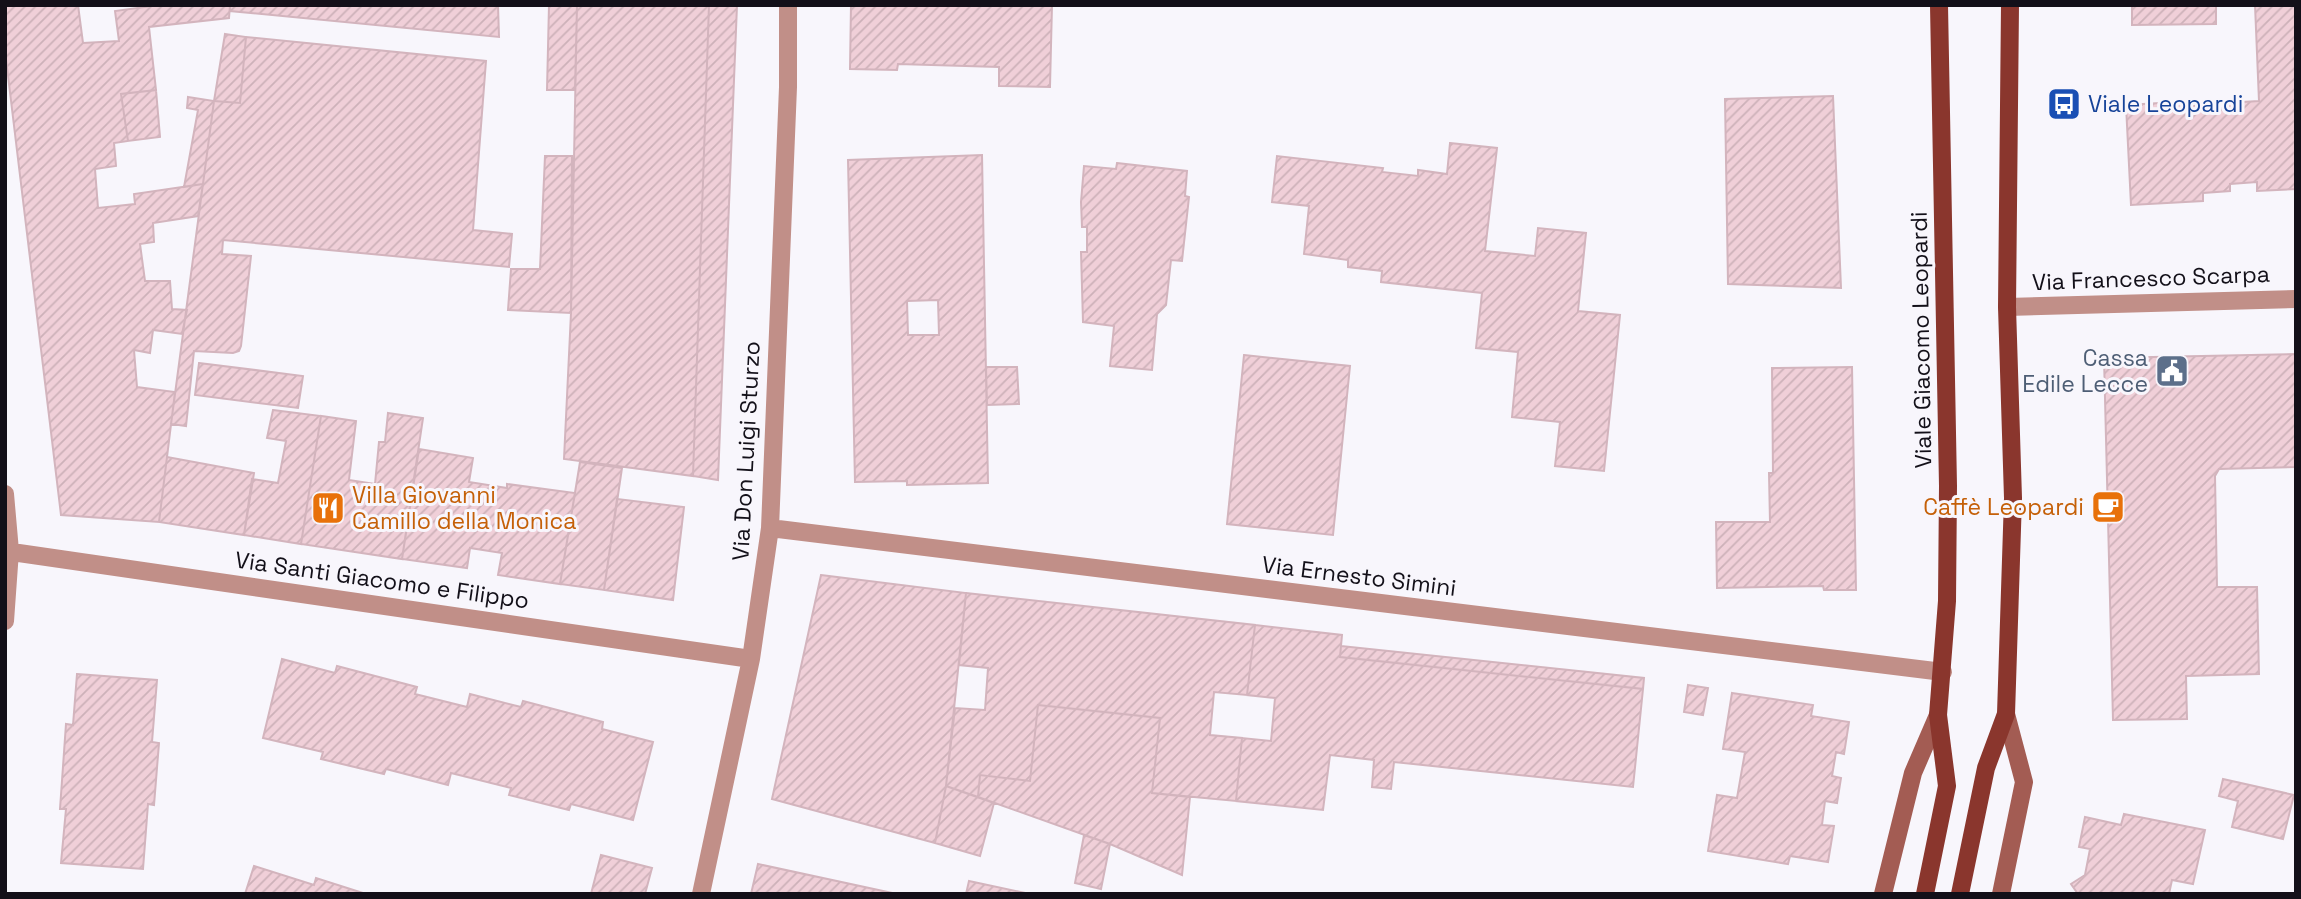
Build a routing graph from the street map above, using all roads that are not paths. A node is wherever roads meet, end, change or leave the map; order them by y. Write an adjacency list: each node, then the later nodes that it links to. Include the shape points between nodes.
1 (788, 5): 7 (street, Via Don Luigi Sturzo)
2 (1939, 5): 11 (main road, Viale Giacomo Leopardi, via 1948,486)
3 (2010, 5): 5 (main road)
4 (2296, 299): 5 (street, Via Francesco Scarpa)
5 (2007, 307): 12 (main road, via 2013,498)
6 (5, 494): 8 (street)
7 (770, 528): 10 (street, Via Don Luigi Sturzo); 11 (street, Via Ernesto Simini)
8 (8, 551): 9 (street); 10 (street, Via Santi Giacomo e Filippo)
9 (5, 621)
10 (751, 659): 14 (street, Via Don Luigi Sturzo)
11 (1942, 672): 13 (main road, Viale Giacomo Leopardi)
12 (2006, 714): 17 (main road, via 1986,768); 18 (main road, via 2024,782)
13 (1938, 715): 15 (main road, Viale Giacomo Leopardi, via 1913,773); 16 (main road, Viale Giacomo Leopardi, via 1948,786)
14 (701, 894)
15 (1883, 894)
16 (1925, 894)
17 (1960, 894)
18 (2001, 894)

